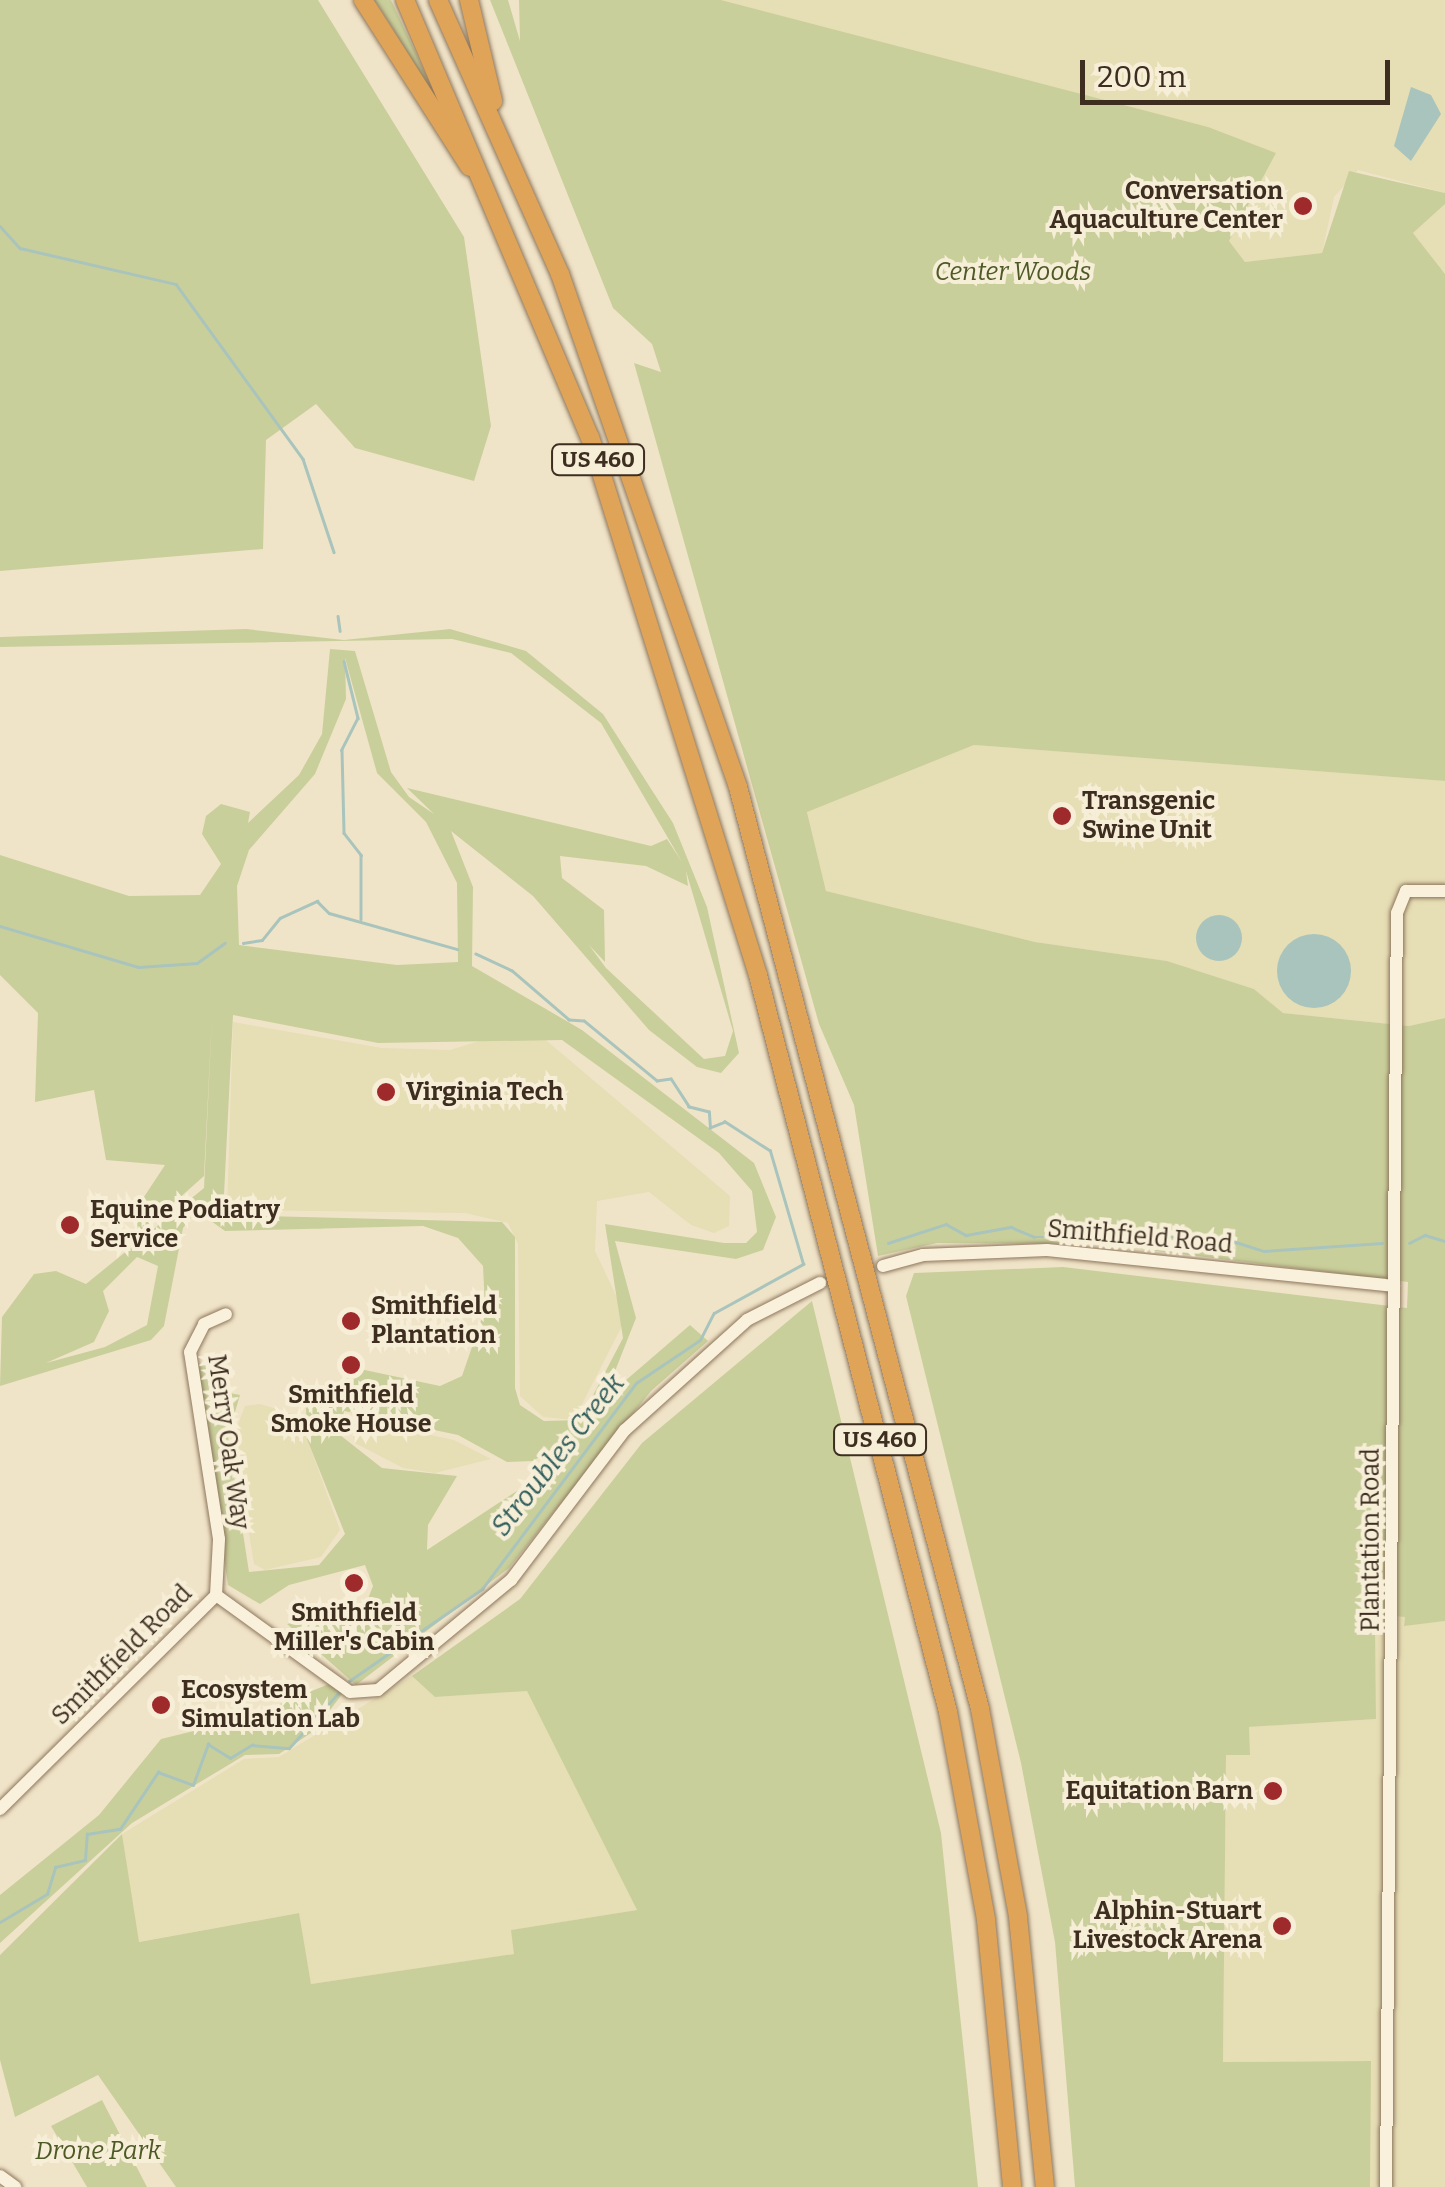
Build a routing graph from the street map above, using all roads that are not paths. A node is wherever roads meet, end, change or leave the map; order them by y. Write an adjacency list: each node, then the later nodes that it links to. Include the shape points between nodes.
1 (363, 0): 6 (highway)
2 (404, 0): 6 (highway, US 460)
3 (438, 0): 5 (highway, US 460)
4 (469, 0): 5 (highway)
5 (497, 126): 17 (highway, US 460, via 648,510 712,701 902,1398 1001,1813)
6 (503, 217): 16 (highway, US 460, via 680,707 913,1567 976,1855)
7 (1445, 891): 10 (street, Plantation Road, via 1402,894)
8 (883, 1266): 10 (street, Smithfield Road, via 924,1254 1048,1250)
9 (820, 1283): 12 (street, Smithfield Road, via 747,1320 625,1430 512,1580 378,1690 350,1692)
10 (1394, 1286): 18 (street, Plantation Road)
11 (226, 1314): 12 (street, Merry Oak Way, via 204,1324 190,1352 220,1539)
12 (216, 1594): 13 (street, Smithfield Road)
13 (0, 1810)
14 (0, 2176): 15 (street)
15 (15, 2187)
16 (1012, 2187)
17 (1045, 2187)
18 (1386, 2187)

